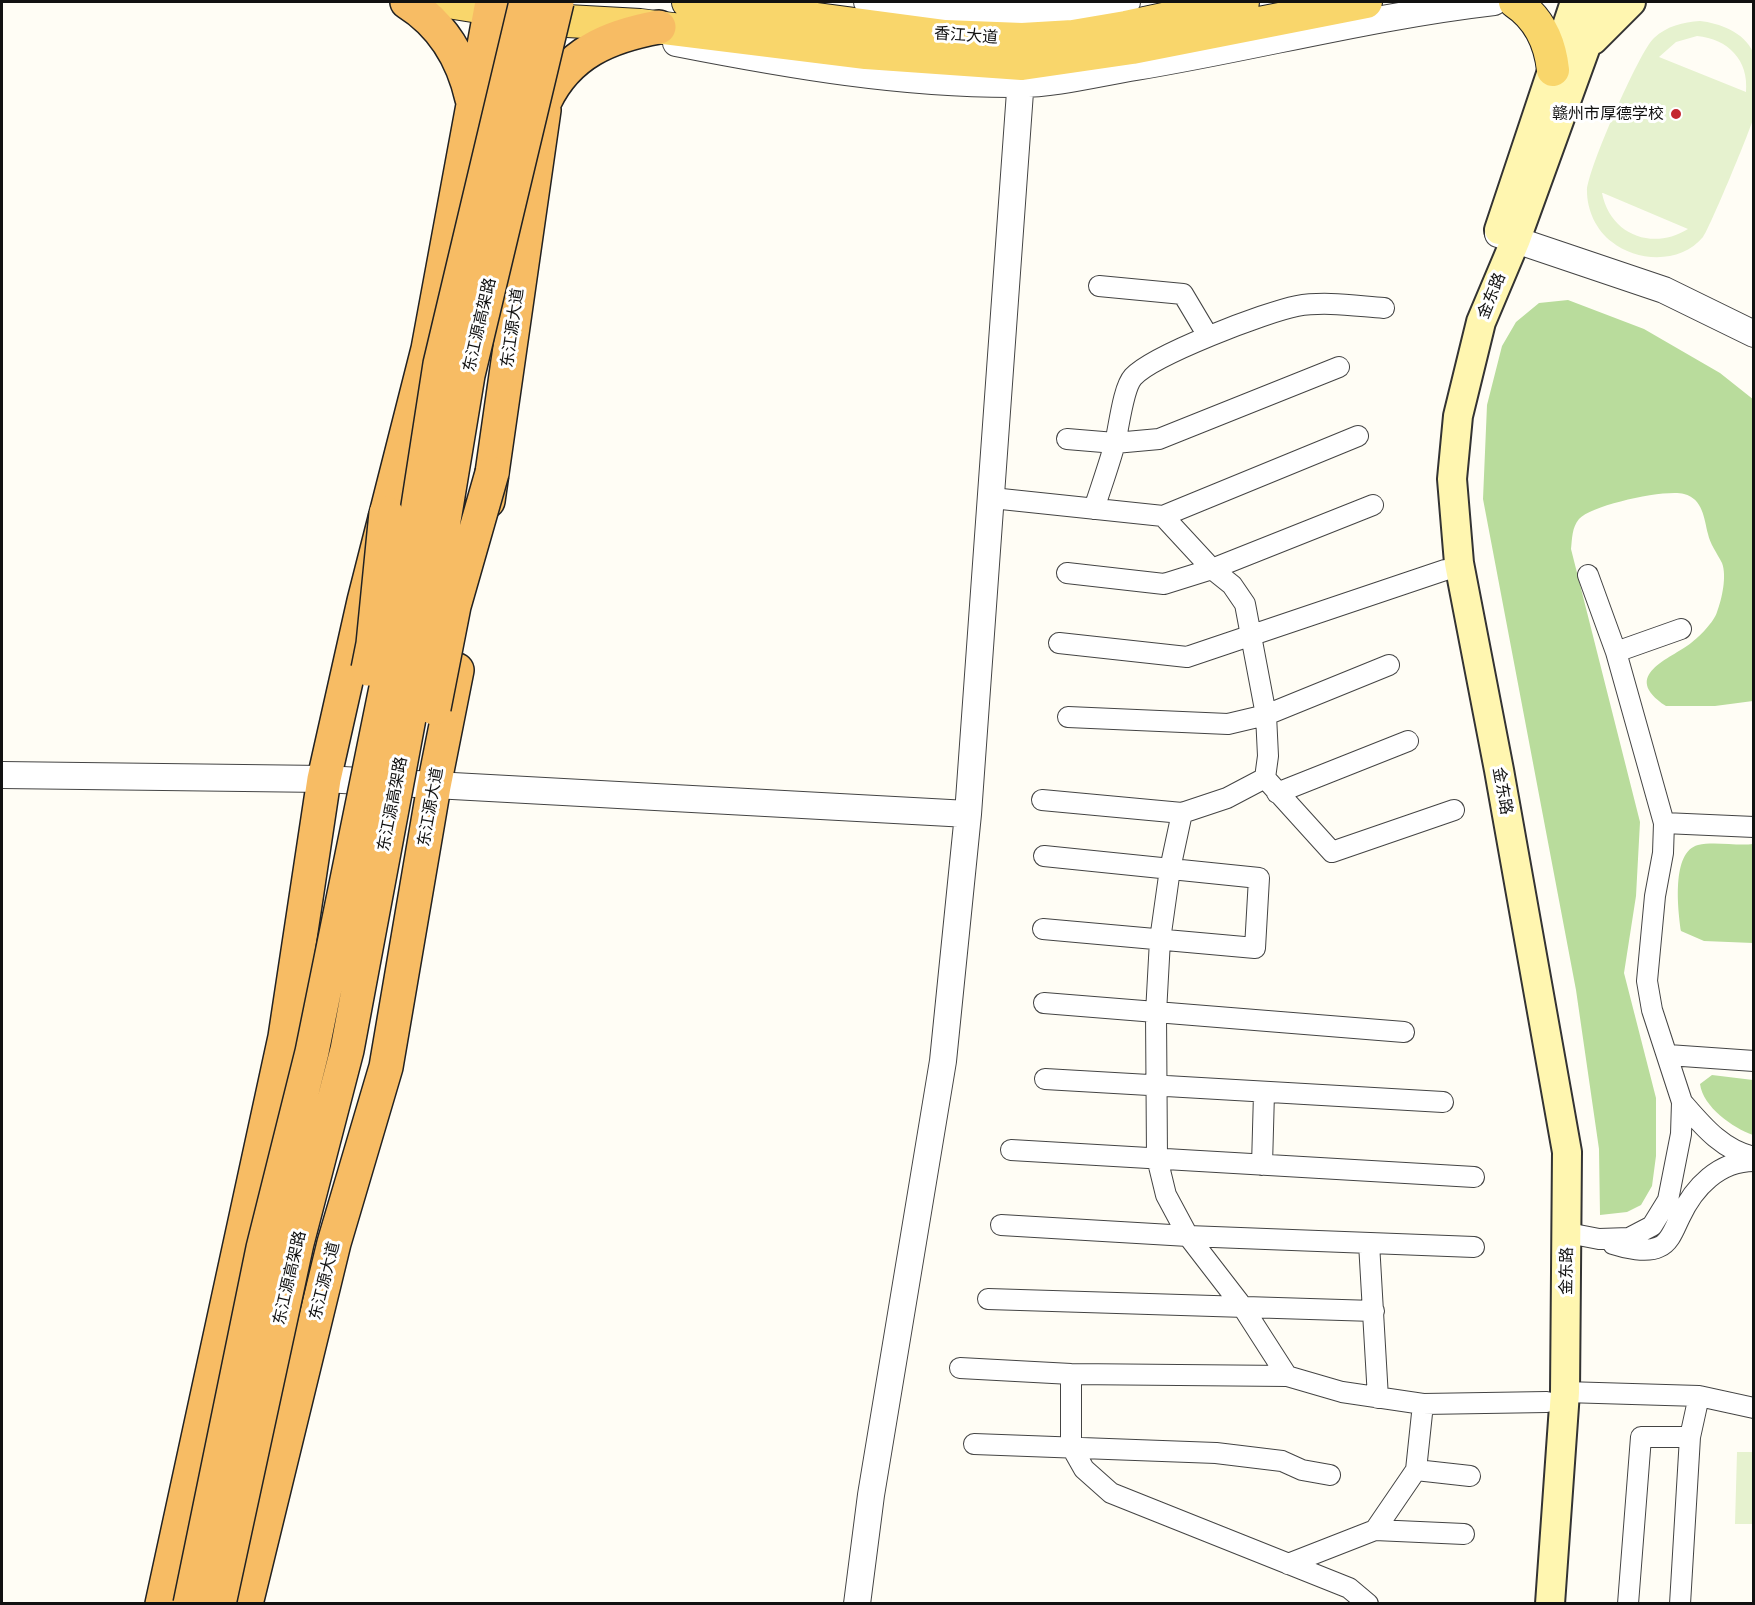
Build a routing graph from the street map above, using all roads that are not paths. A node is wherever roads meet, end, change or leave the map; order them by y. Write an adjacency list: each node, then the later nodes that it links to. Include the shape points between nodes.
1 (407, 2): 21 (highway, via 447,39 464,70)
2 (448, 2): 14 (main road)
3 (526, 2): 84 (highway, 东江源高架路, bridge, via 440,364 402,609 312,1052)
4 (688, 2): 7 (main road, 香江大道, via 945,36 1022,39 1116,29)
5 (867, 2): 6 (street, via 948,14 1019,15 1082,11)
6 (1127, 2)
7 (1243, 2)
8 (1366, 2): 19 (main road)
9 (1494, 2): 19 (street, via 1412,14 1173,61)
10 (1515, 2): 18 (main road, via 1541,29)
11 (1575, 2): 18 (main road, 金东路)
12 (1602, 2): 17 (main road, 金东路)
13 (1631, 2): 17 (main road, via 1608,22)
14 (492, 4): 15 (main road); 21 (highway)
15 (565, 8): 16 (main road); 20 (highway, 东江源大道); 85 (highway, 东江源高架路, bridge, via 468,375 429,611 347,1050)
16 (644, 31): 19 (main road, via 866,53); 20 (highway, via 606,42 575,61 561,73)
17 (1582, 56): 22 (main road, 金东路)
18 (1553, 70): 22 (main road, 金东路)
19 (1021, 74): 32 (street)
20 (545, 101): 31 (highway, 东江源大道)
21 (473, 103): 35 (highway, via 428,349)
22 (1506, 236): 25 (street, via 1664,290); 38 (main road, 金东路, via 1463,317 1443,413 1437,481); 79 (main road, 金东路, via 1458,416 1452,479 1459,563 1566,1152)
23 (1099, 286): 26 (street, via 1183,294)
24 (1384, 308): 26 (street, via 1297,306)
25 (1754, 334)
26 (1209, 336): 30 (street, via 1132,378)
27 (1339, 367): 30 (street, via 1159,439)
28 (1358, 436): 36 (street)
29 (1067, 439): 30 (street)
30 (1115, 443): 34 (street)
31 (492, 473): 51 (highway, 东江源大道, via 480,558); 85 (highway, bridge, via 454,606 342,1161)
32 (992, 498): 34 (street); 56 (street)
33 (1373, 505): 37 (street)
34 (1094, 509): 36 (street)
35 (386, 513): 50 (highway); 84 (highway, bridge, via 373,644 277,1125)
36 (1163, 516): 37 (street)
37 (1212, 569): 39 (street, via 1164,584); 42 (street, via 1232,585 1245,604)
38 (1445, 570): 42 (street); 93 (main road, 金东路, via 1550,1154)
39 (1067, 573)
40 (1588, 575): 44 (street)
41 (1681, 629): 44 (street)
42 (1252, 635): 43 (street, via 1187,657); 46 (street)
43 (1059, 643)
44 (1616, 652): 57 (street)
45 (1389, 665): 46 (street)
46 (1266, 715): 47 (street, via 1228,724); 52 (street)
47 (1068, 717)
48 (1408, 741): 52 (street)
49 (2, 775): 50 (street)
50 (324, 779): 51 (street); 106 (highway, via 285,1037)
51 (434, 786): 56 (street); 109 (highway, 东江源大道, via 386,1067 334,1243)
52 (1271, 786): 54 (street, via 1332,852); 55 (street)
53 (1042, 800): 55 (street)
54 (1454, 810)
55 (1182, 813): 60 (street)
56 (968, 814): 110 (street, via 943,1061 871,1494)
57 (1664, 823): 58 (street); 66 (street, via 1647,981 1652,1010)
58 (1754, 826)
59 (1044, 856): 60 (street)
60 (1170, 869): 62 (street); 62 (street, via 1259,878 1255,948)
61 (1043, 929): 62 (street)
62 (1160, 940): 64 (street)
63 (1044, 1003): 64 (street)
64 (1156, 1013): 65 (street); 69 (street)
65 (1404, 1032)
66 (1668, 1055): 67 (street); 71 (street)
67 (1754, 1061)
68 (1045, 1078): 69 (street)
69 (1158, 1086): 70 (street); 74 (street)
70 (1264, 1093): 72 (street); 76 (street)
71 (1682, 1101): 75 (street, via 1722,1143); 81 (street, via 1681,1134 1668,1200 1652,1226 1629,1238)
72 (1443, 1102)
73 (1011, 1150): 74 (street)
74 (1157, 1158): 76 (street); 80 (street, via 1166,1195)
75 (1754, 1159): 81 (street, via 1720,1168 1699,1187 1670,1238 1660,1247 1644,1249)
76 (1262, 1165): 77 (street)
77 (1474, 1177)
78 (1001, 1225): 80 (street)
79 (1568, 1233): 81 (street); 93 (main road, 金东路)
80 (1188, 1236): 82 (street); 87 (street)
81 (1599, 1239)
82 (1369, 1243): 83 (street); 88 (street)
83 (1474, 1247)
84 (263, 1248): 107 (highway, 东江源高架路, bridge)
85 (289, 1280): 108 (highway, 东江源高架路, bridge)
86 (988, 1299): 87 (street)
87 (1242, 1306): 88 (street); 91 (street)
88 (1374, 1311): 94 (street)
89 (960, 1368): 90 (street)
90 (1071, 1374): 91 (street); 99 (street)
91 (1287, 1376): 94 (street)
92 (1699, 1396): 93 (street); 96 (street); 97 (street)
93 (1556, 1397): 95 (street); 112 (main road, 金东路); 113 (main road, 金东路)
94 (1378, 1398): 95 (street)
95 (1424, 1404): 100 (street)
96 (1754, 1408)
97 (1690, 1437): 114 (street, via 1641,1437); 115 (street)
98 (974, 1444): 99 (street)
99 (1071, 1446): 101 (street, via 1216,1453 1282,1461 1302,1470); 105 (street, via 1084,1468 1111,1493)
100 (1416, 1470): 102 (street); 103 (street)
101 (1330, 1475)
102 (1470, 1476)
103 (1374, 1530): 104 (street); 105 (street)
104 (1464, 1534)
105 (1288, 1564): 111 (street, via 1349,1588)
106 (162, 1604)
107 (190, 1604)
108 (219, 1604)
109 (246, 1604)
110 (857, 1604)
111 (1368, 1604)
112 (1531, 1604)
113 (1550, 1604)
114 (1628, 1604)
115 (1680, 1604)

